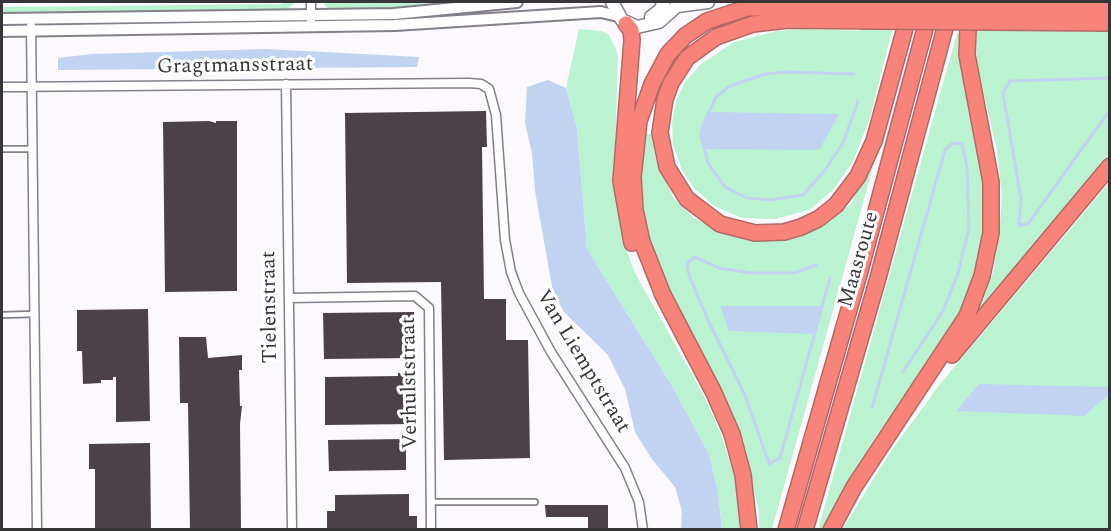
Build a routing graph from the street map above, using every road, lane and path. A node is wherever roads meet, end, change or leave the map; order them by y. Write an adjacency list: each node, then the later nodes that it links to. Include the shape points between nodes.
1 (311, 2): 15 (street)
2 (517, 2): 15 (street)
3 (708, 2): 8 (main road)
4 (912, 2): 11 (highway, via 874,141 851,188 836,205 818,219 794,229 755,233 720,224 687,199 667,167 660,123 670,83 687,58 716,37 753,24)
5 (932, 2): 38 (highway, Maasroute)
6 (952, 2): 39 (highway, Maasroute)
7 (969, 2): 30 (highway, via 967,55 991,182 991,233 982,276 967,316)
8 (666, 4): 10 (main road, via 653,16 640,19 620,7); 10 (main road, via 653,26 637,27)
9 (1110, 10): 12 (highway)
10 (617, 12): 15 (street, via 573,9 558,14 468,22); 29 (highway, via 631,30 632,40 621,151 624,213 632,246 646,278)
11 (878, 15): 12 (highway, bridge); 29 (highway, via 775,6 734,10 695,28 664,60 639,121 633,192 647,258)
12 (994, 16): 16 (highway)
13 (2, 19): 14 (street)
14 (32, 19): 15 (street); 18 (street)
15 (311, 21): 18 (street)
16 (1110, 23)
17 (2, 31): 18 (street)
18 (31, 31): 21 (street)
19 (469, 83): 20 (street, Gragtmansstraat); 36 (street, Van Liemptstraat, via 489,88 493,99 505,240 519,293 551,352 625,468 639,502)
20 (286, 84): 21 (street, Gragtmansstraat); 26 (street, Tielenstraat)
21 (32, 86): 22 (street, Gragtmansstraat); 24 (street)
22 (2, 87)
23 (2, 149): 24 (lane)
24 (33, 149): 27 (street)
25 (1110, 166): 30 (highway)
26 (289, 298): 31 (street, Verhulststraat, via 415,296 429,308); 34 (street, Tielenstraat)
27 (35, 314): 28 (lane); 33 (street)
28 (2, 315)
29 (681, 333): 37 (highway, via 732,434 746,490)
30 (903, 413): 40 (highway)
31 (431, 502): 32 (lane); 35 (street, Verhulststraat)
32 (535, 502)
33 (37, 530)
34 (292, 530)
35 (431, 530)
36 (643, 530)
37 (749, 530)
38 (786, 530)
39 (805, 530)
40 (831, 530)

